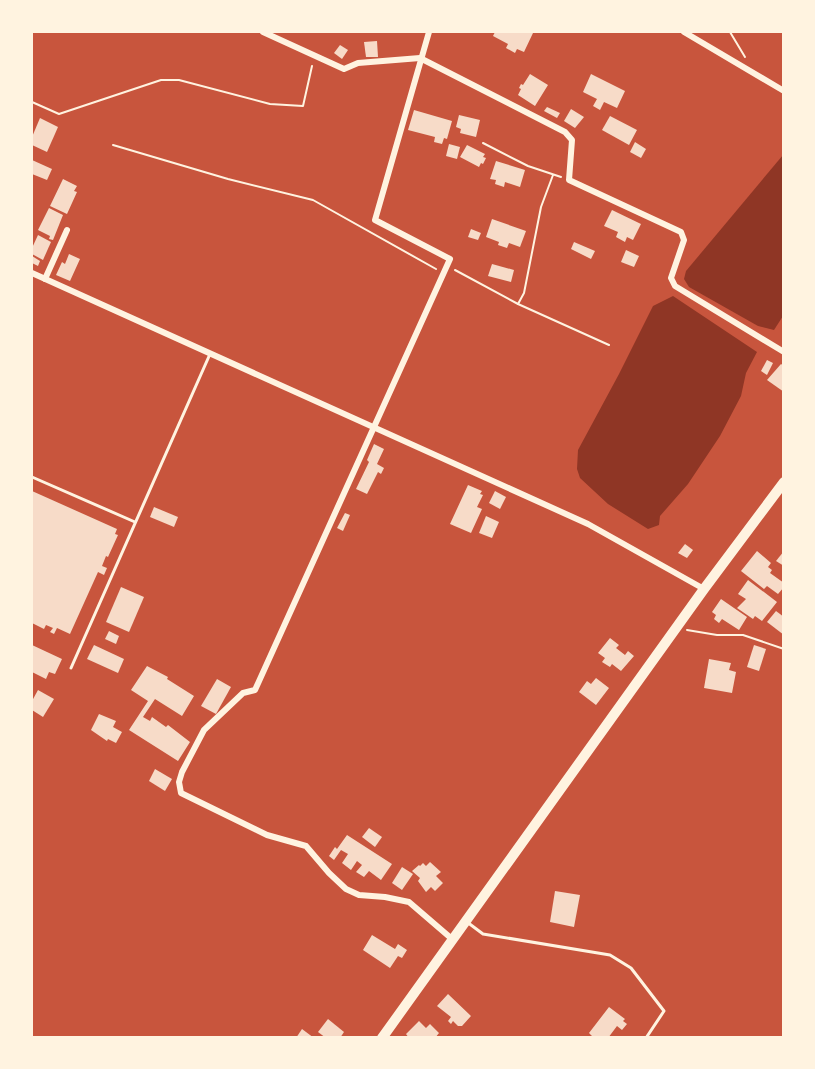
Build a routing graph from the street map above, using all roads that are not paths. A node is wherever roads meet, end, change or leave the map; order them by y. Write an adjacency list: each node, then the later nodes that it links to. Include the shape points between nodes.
1 (263, 32): 4 (street, via 344,69 358,63)
2 (429, 32): 4 (street)
3 (684, 32): 5 (street)
4 (420, 58): 10 (street, via 565,132 573,140 569,180 681,232 684,240 671,278 675,286); 11 (street, via 375,220 450,259)
5 (783, 90)
6 (67, 230): 8 (street)
7 (32, 273): 8 (street)
8 (45, 279): 9 (street)
9 (211, 352): 11 (street); 14 (lane)
10 (783, 352)
11 (373, 426): 15 (street, via 588,524); 18 (street, via 255,690 243,693 204,730 179,782 181,793 267,835 306,846 329,873 359,896 409,902)
12 (32, 477): 14 (lane)
13 (783, 482): 15 (highway)
14 (135, 522): 16 (lane)
15 (704, 589): 17 (highway)
16 (71, 668)
17 (465, 921): 18 (highway); 20 (lane, via 483,934 610,955 631,968 664,1011)
18 (452, 939): 19 (highway)
19 (382, 1038)
20 (646, 1038)

